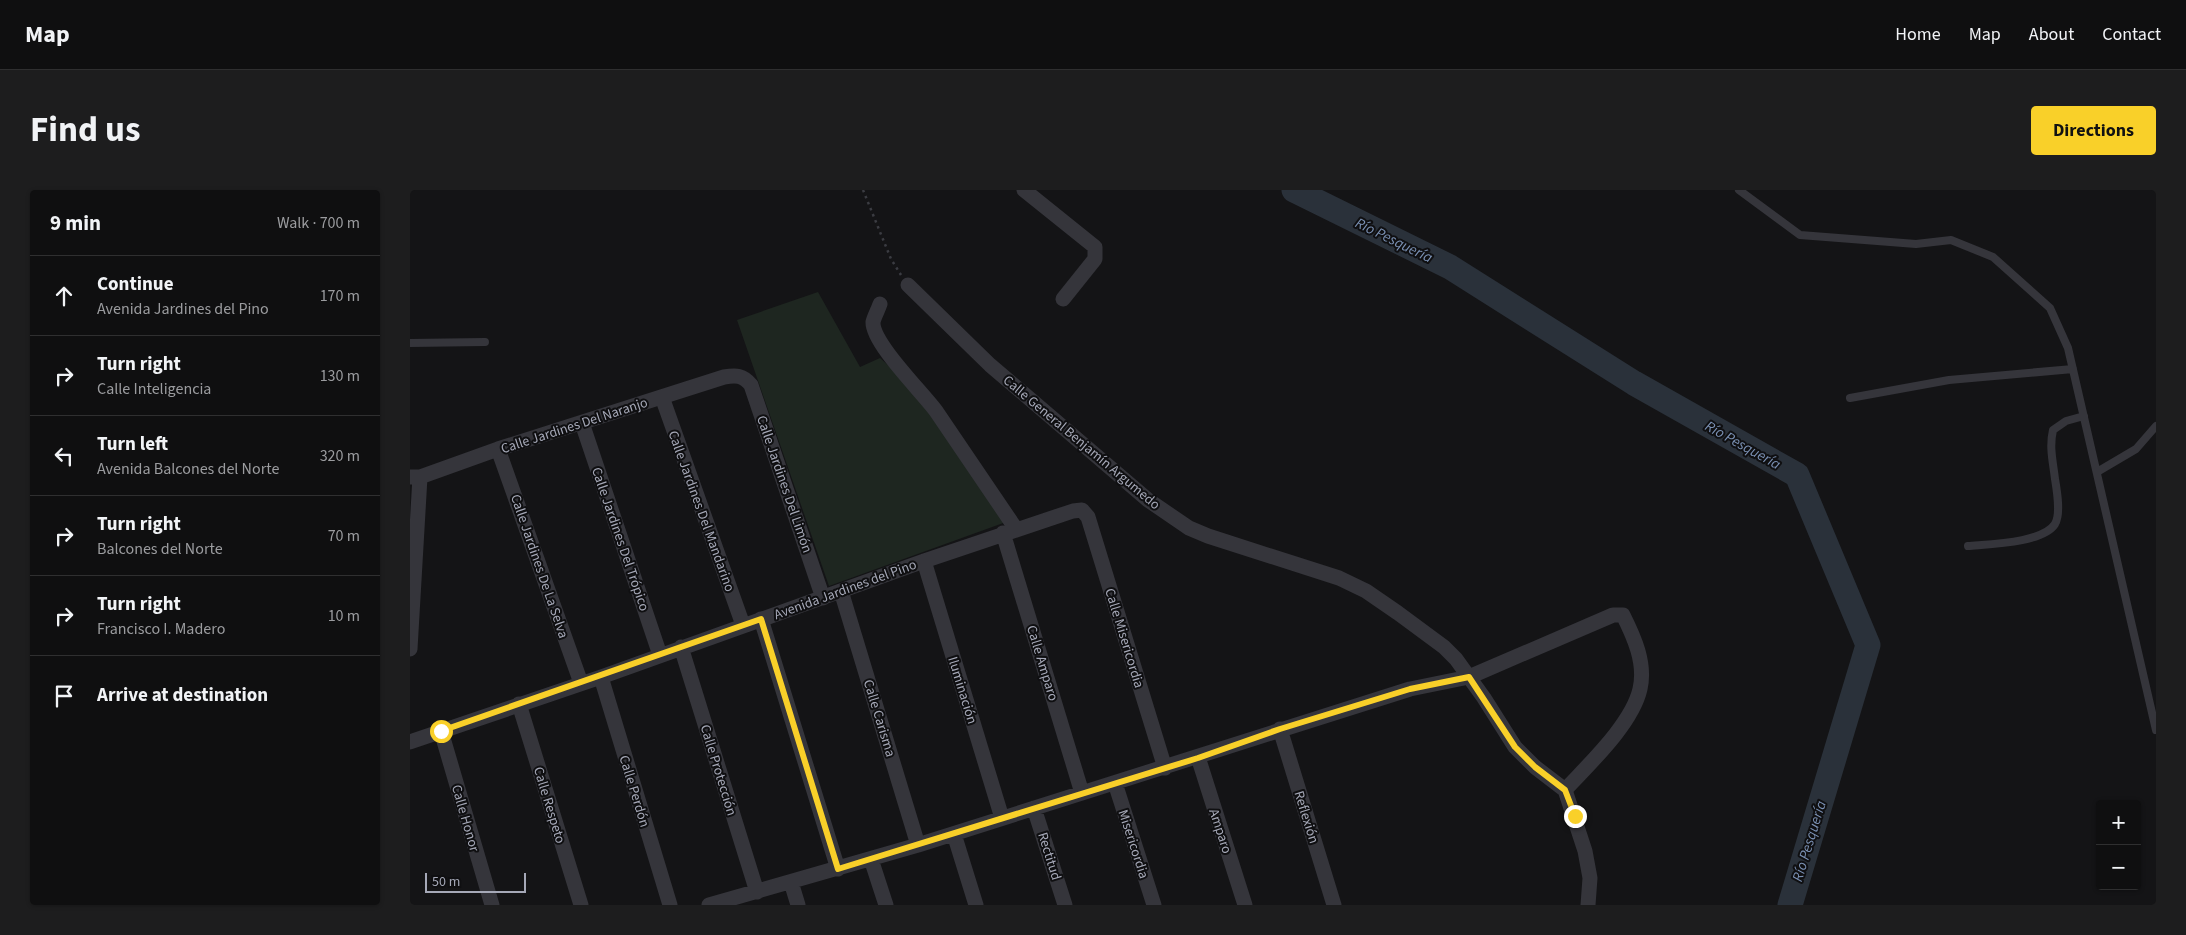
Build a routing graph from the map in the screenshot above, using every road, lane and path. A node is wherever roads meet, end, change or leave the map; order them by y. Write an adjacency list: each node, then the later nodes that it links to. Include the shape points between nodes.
1 (863, 190): 4 (path, via 891,259)
2 (1024, 190): 5 (street, via 1095,247 1095,259)
3 (1739, 190): 9 (lane, via 1800,235 1916,244 1951,240 1993,257 2050,308 2068,348)
4 (908, 285): 31 (street, Calle General Benjamín Argumedo, via 990,365 1148,500 1189,528 1208,536 1339,578 1366,591 1444,646)
5 (1063, 298)
6 (880, 304): 20 (street, Calle Amparo, via 873,322 876,334 894,362 936,411)
7 (485, 342): 8 (lane)
8 (410, 343)
9 (2073, 369): 12 (lane, via 1949,380); 13 (lane)
10 (739, 376): 11 (street, Calle Jardines Del Naranjo, via 724,377); 24 (street, Calle Jardines Del Limón, via 746,378 751,385)
11 (662, 397): 14 (street, Calle Jardines Del Naranjo); 26 (street, Calle Jardines Del Mandarino)
12 (1850, 398)
13 (2084, 416): 17 (lane); 21 (lane, via 2066,421 2053,430 2050,443 2059,498 2056,523 2046,534)
14 (582, 422): 16 (street, Calle Jardines Del Naranjo); 29 (street, Calle Jardines Del Trópico)
15 (2156, 426): 17 (lane, via 2136,449)
16 (498, 449): 18 (street, Calle Jardines Del Naranjo); 32 (street, Calle Jardines De La Selva)
17 (2096, 472): 35 (lane)
18 (415, 477): 28 (street)
19 (1082, 510): 20 (street, Avenida Jardines del Pino); 39 (street, Calle Misericordia, via 1088,517)
20 (1009, 531): 22 (street, Avenida Jardines del Pino); 42 (street, Calle Amparo)
21 (1968, 546)
22 (924, 561): 23 (street, Avenida Jardines del Pino); 44 (street, Iluminación)
23 (841, 591): 24 (street, Avenida Jardines del Pino); 46 (street, Calle Carisma)
24 (823, 598): 25 (street, Avenida Jardines del Pino)
25 (761, 619): 26 (street, Avenida Jardines del Pino); 48 (street)
26 (743, 625): 27 (street, Avenida Jardines del Pino)
27 (681, 647): 29 (street, Avenida Jardines del Pino); 50 (street, Calle Protección)
28 (410, 649)
29 (660, 655): 30 (street, Avenida Jardines del Pino)
30 (601, 677): 32 (street, Avenida Jardines del Pino); 53 (street, Calle Perdón)
31 (1469, 677): 34 (street, via 1410,689); 41 (street, Calle General Benjamín Argumedo, via 1515,747); 41 (street, via 1612,615 1623,615 1636,642 1640,688 1630,713 1608,743)
32 (581, 684): 33 (street, Avenida Jardines del Pino)
33 (519, 704): 36 (street, Avenida Jardines del Pino); 52 (street, Calle Respeto)
34 (1280, 729): 38 (street); 61 (street, Reflexión)
35 (2156, 730)
36 (441, 731): 37 (street, Avenida Jardines del Pino); 51 (street, Calle Honor)
37 (410, 742)
38 (1198, 758): 39 (street); 60 (street, Amparo)
39 (1165, 768): 40 (street)
40 (1115, 783): 42 (street); 59 (street, Misericordia)
41 (1565, 790): 62 (street, via 1585,851 1590,878)
42 (1082, 793): 43 (street)
43 (1034, 808): 44 (street); 58 (street, Rectitud)
44 (1002, 818): 45 (street)
45 (954, 834): 46 (street); 57 (street)
46 (918, 845): 47 (street)
47 (871, 859): 48 (street); 56 (street)
48 (838, 869): 49 (street)
49 (791, 882): 50 (street); 55 (street)
50 (757, 892): 54 (street)
51 (492, 905)
52 (581, 905)
53 (670, 905)
54 (710, 905)
55 (798, 905)
56 (886, 905)
57 (976, 905)
58 (1065, 905)
59 (1154, 905)
60 (1245, 905)
61 (1334, 905)
62 (1588, 905)

